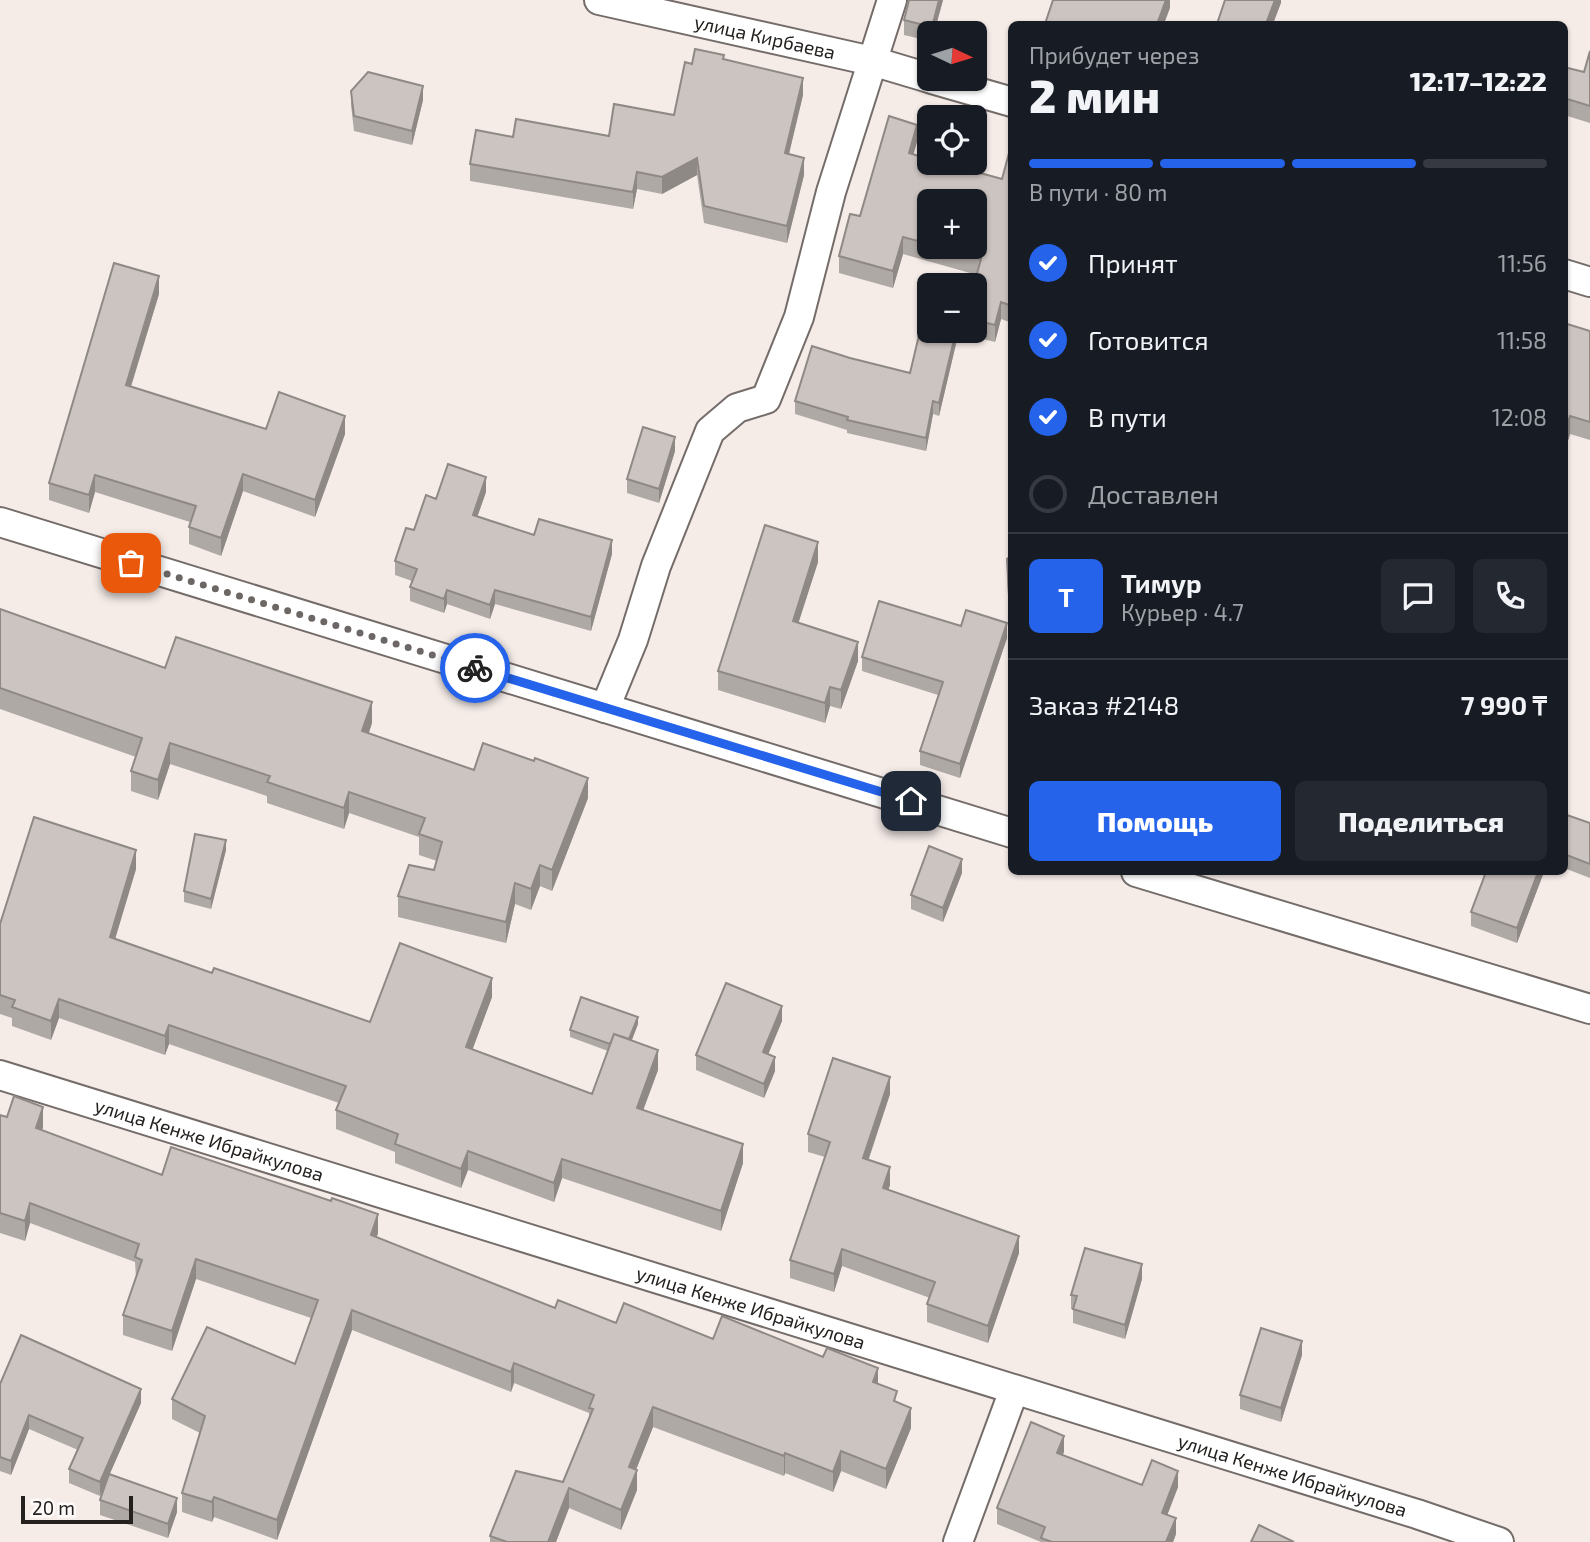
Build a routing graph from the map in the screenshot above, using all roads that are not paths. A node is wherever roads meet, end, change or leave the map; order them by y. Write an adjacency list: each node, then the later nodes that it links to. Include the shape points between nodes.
1 (599, 0): 3 (street, улица Кирбаева)
2 (892, 0): 3 (street)
3 (872, 61): 4 (street, улица Кирбаева); 10 (street, via 785,352 766,398 737,408 710,431)
4 (917, 74)
5 (975, 91): 6 (street, улица Кирбаева)
6 (1008, 101)
7 (1568, 275): 8 (street)
8 (1590, 282)
9 (0, 523): 10 (street)
10 (605, 708): 11 (street)
11 (1008, 832)
12 (1146, 875): 13 (street)
13 (1590, 1009)
14 (0, 1075): 15 (street, улица Кенже Ибрайкулова)
15 (1014, 1390): 16 (street); 17 (street, улица Кенже Ибрайкулова)
16 (958, 1542)
17 (1499, 1542)

